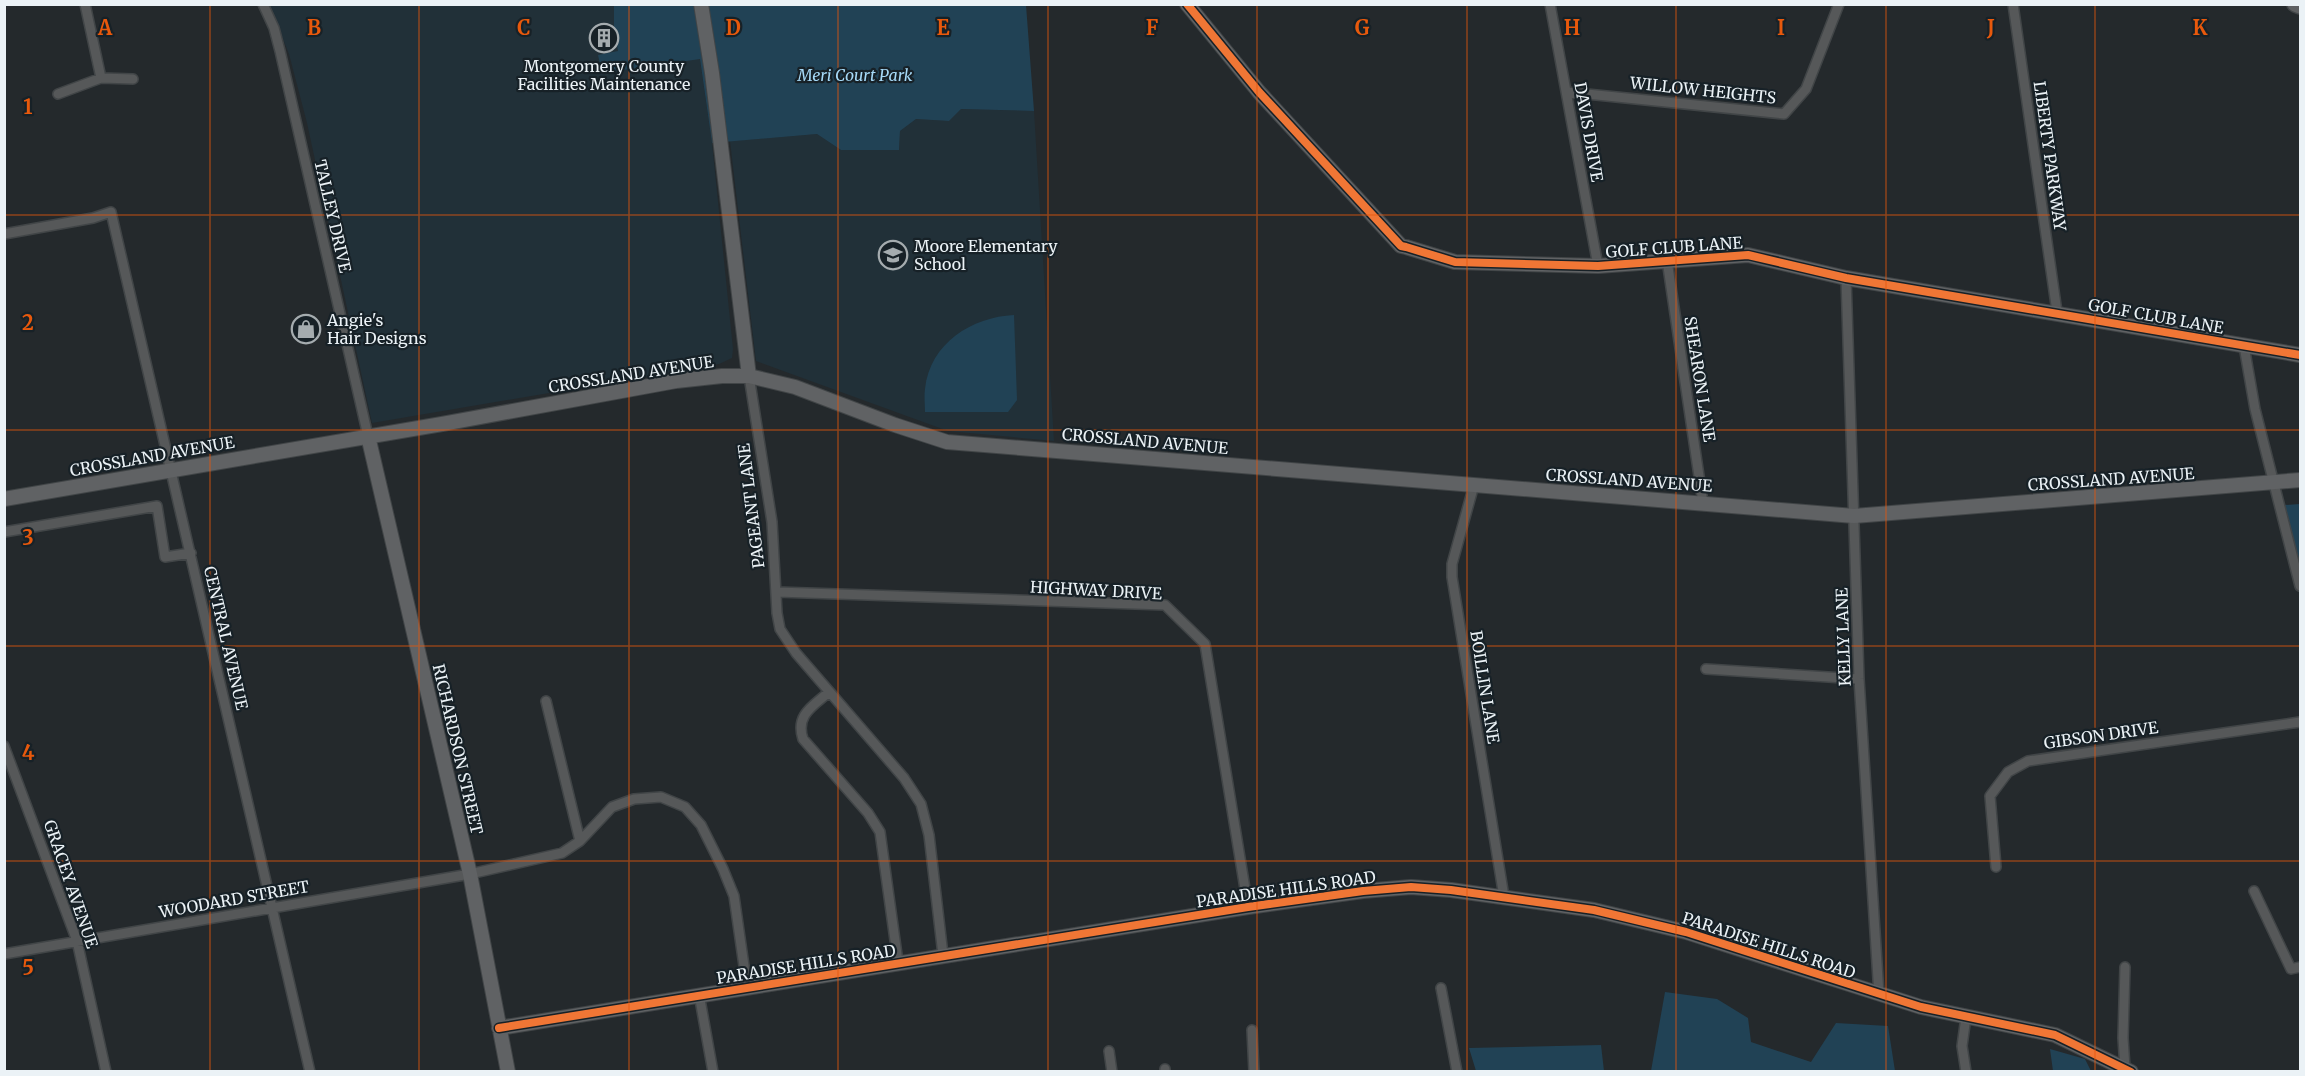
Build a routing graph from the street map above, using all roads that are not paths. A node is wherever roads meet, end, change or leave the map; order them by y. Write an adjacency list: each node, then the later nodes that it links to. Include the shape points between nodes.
1 (85, 4): 10 (street)
2 (263, 4): 22 (street, TALLEY DRIVE, via 280,51)
3 (701, 4): 21 (street, PAGEANT LANE)
4 (1186, 4): 16 (street, GOLF CLUB LANE, via 1259,92 1401,246 1455,262)
5 (1550, 4): 12 (street, DAVIS DRIVE)
6 (1839, 4): 12 (street, WILLOW HEIGHTS, via 1806,89 1784,114)
7 (2013, 4): 18 (street, LIBERTY PARKWAY)
8 (2295, 4): 9 (main road)
9 (2301, 6)
10 (101, 78): 11 (street); 13 (street)
11 (134, 79)
12 (1567, 92): 16 (street, DAVIS DRIVE)
13 (58, 94)
14 (4, 234): 23 (street, CENTRAL AVENUE, via 111,212)
15 (1667, 260): 16 (street, GOLF CLUB LANE); 17 (street, GOLF CLUB LANE, via 1748,255); 28 (street, SHEARON LANE)
16 (1598, 266)
17 (1845, 278): 18 (street, GOLF CLUB LANE); 29 (street, KELLY LANE)
18 (2057, 312): 19 (street, GOLF CLUB LANE)
19 (2244, 346): 20 (street, GOLF CLUB LANE); 25 (street, via 2255,409)
20 (2301, 355)
21 (749, 376): 22 (street, CROSSLAND AVENUE, via 683,380); 26 (street, CROSSLAND AVENUE, via 795,387 947,442); 33 (street, PAGEANT LANE, via 772,522)
22 (368, 436): 23 (street, CROSSLAND AVENUE); 42 (street, RICHARDSON STREET)
23 (172, 469): 27 (street, CROSSLAND AVENUE); 31 (street, CENTRAL AVENUE)
24 (2301, 480): 25 (street, CROSSLAND AVENUE)
25 (2275, 483): 29 (street, CROSSLAND AVENUE); 32 (street)
26 (1474, 485): 28 (street, CROSSLAND AVENUE); 44 (street, BOILLIN LANE, via 1452,564 1452,577)
27 (4, 499)
28 (1703, 503): 29 (street, CROSSLAND AVENUE)
29 (1854, 516): 35 (street, KELLY LANE)
30 (4, 532): 31 (street, via 157,506 165,557)
31 (190, 553): 45 (street, CENTRAL AVENUE)
32 (2301, 586)
33 (777, 592): 36 (street, PAGEANT LANE, via 780,629); 46 (street, HIGHWAY DRIVE, via 1165,605 1205,645)
34 (1706, 669): 35 (street)
35 (1859, 679): 56 (street, KELLY LANE)
36 (829, 692): 49 (street, PAGEANT LANE, via 904,778 921,804 929,835); 50 (street, via 805,713 800,729 803,739 880,832)
37 (546, 700): 40 (street)
38 (2301, 723): 41 (street, GIBSON DRIVE, via 2028,761 2008,771 1989,796)
39 (4, 746): 47 (street, GRACEY AVENUE)
40 (580, 841): 42 (street, WOODARD STREET, via 562,853); 53 (street, WOODARD STREET, via 612,807 634,799 661,797 685,807 701,825 734,896)
41 (1996, 867)
42 (470, 874): 45 (street, WOODARD STREET); 58 (street, RICHARDSON STREET)
43 (2254, 891): 51 (street, via 2291,969)
44 (1504, 897): 46 (street, PARADISE HILLS ROAD, via 1411,887); 56 (street, PARADISE HILLS ROAD, via 1648,921)
45 (272, 907): 47 (street, WOODARD STREET); 63 (street, CENTRAL AVENUE)
46 (1248, 908): 49 (street, PARADISE HILLS ROAD)
47 (77, 942): 48 (street, WOODARD STREET); 62 (street, GRACEY AVENUE)
48 (4, 954)
49 (943, 955): 50 (street, PARADISE HILLS ROAD)
50 (898, 962): 53 (street, PARADISE HILLS ROAD)
51 (2301, 967)
52 (2125, 968): 61 (street, via 2122,1038)
53 (747, 987): 55 (street, PARADISE HILLS ROAD)
54 (1441, 988): 68 (street)
55 (699, 994): 58 (street, PARADISE HILLS ROAD); 65 (street)
56 (1879, 995): 57 (street, PARADISE HILLS ROAD)
57 (1966, 1017): 61 (street, PARADISE HILLS ROAD, via 2055,1035); 69 (street, via 1962,1046)
58 (499, 1028): 64 (street, RICHARDSON STREET)
59 (1252, 1030): 67 (street)
60 (1109, 1051): 66 (street)
61 (2128, 1070)
62 (106, 1071)
63 (310, 1071)
64 (508, 1071)
65 (713, 1071)
66 (1112, 1071)
67 (1254, 1071)
68 (1457, 1071)
69 (1966, 1071)

